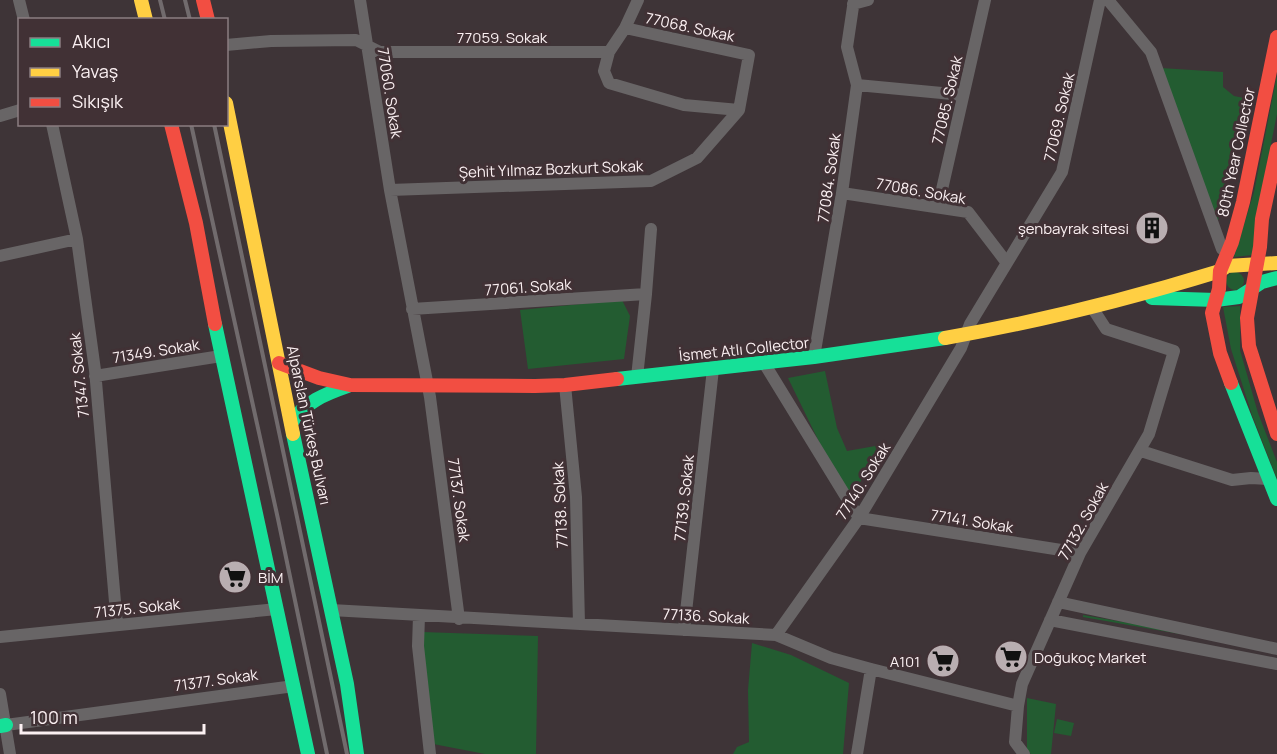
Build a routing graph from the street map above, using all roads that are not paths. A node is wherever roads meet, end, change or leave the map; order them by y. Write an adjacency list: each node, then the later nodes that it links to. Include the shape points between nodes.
1 (19, 0): 11 (street)
2 (141, 0): 12 (main road)
3 (203, 0): 13 (main road)
4 (360, 0): 17 (street, 77060. Sokak)
5 (638, 0): 14 (street)
6 (868, 0): 10 (street)
7 (985, 0): 20 (street, 77085. Sokak)
8 (1100, 0): 36 (street, 77069. Sokak, via 1062,172)
9 (1108, 0): 33 (street, via 1151,52 1222,249)
10 (854, 2): 19 (street, 77084. Sokak, via 847,47)
11 (24, 18)
12 (146, 18)
13 (208, 18)
14 (625, 28): 18 (street); 21 (street, 77068. Sokak, via 749,56)
15 (1277, 37): 33 (main road, 80th Year Collector)
16 (228, 45): 17 (street, 77059. Sokak, via 356,40)
17 (368, 46): 18 (street, 77059. Sokak, via 380,52); 28 (street, 77060. Sokak)
18 (609, 52): 21 (street, via 604,71 609,82 684,105)
19 (857, 85): 20 (street); 29 (street, 77084. Sokak)
20 (963, 95): 30 (street, 77085. Sokak)
21 (739, 110): 28 (street, Şehit Yılmaz Bozkurt Sokak, via 697,158 651,181)
22 (18, 111): 24 (street)
23 (228, 113): 49 (main road, Alparslan Türkeş Bulvarı)
24 (0, 116)
25 (52, 126): 32 (street, 71347. Sokak)
26 (172, 126): 47 (main road, via 196,223)
27 (1277, 149): 37 (main road)
28 (390, 190): 44 (street, 77060. Sokak)
29 (843, 193): 30 (street, 77086. Sokak); 48 (street, 77084. Sokak)
30 (938, 207): 36 (street, 77086. Sokak, via 968,212)
31 (651, 229): 41 (street)
32 (78, 240): 34 (street); 52 (street, 71347. Sokak)
33 (1229, 252): 38 (main road, 80th Year Collector)
34 (0, 256)
35 (1277, 262): 37 (main road)
36 (1007, 263): 46 (street, 77069. Sokak)
37 (1256, 264): 38 (main road, İsmet Atlı Collector, via 1227,266); 40 (main road)
38 (1220, 271): 42 (main road, İsmet Atlı Collector); 43 (main road, 80th Year Collector)
39 (1277, 278): 40 (main road)
40 (1252, 288): 43 (main road, İsmet Atlı Collector, via 1239,297); 58 (main road, via 1246,318 1249,346)
41 (646, 294): 44 (street, 77061. Sokak); 53 (street)
42 (1136, 298): 43 (main road, İsmet Atlı Collector); 45 (main road, İsmet Atlı Collector)
43 (1215, 300): 60 (main road, via 1212,313 1220,353)
44 (412, 309): 56 (street, 77137. Sokak)
45 (1093, 309): 46 (main road, İsmet Atlı Collector); 59 (street, 77132. Sokak, via 1106,329 1174,351 1149,434)
46 (965, 336): 48 (main road, İsmet Atlı Collector); 62 (street, 77140. Sokak)
47 (221, 356): 52 (street, 71349. Sokak); 65 (main road)
48 (814, 357): 50 (main road, İsmet Atlı Collector)
49 (279, 363): 54 (main road); 57 (main road, Alparslan Türkeş Bulvarı)
50 (764, 363): 51 (main road, İsmet Atlı Collector); 62 (street)
51 (713, 369): 53 (main road, İsmet Atlı Collector); 72 (street, 77139. Sokak)
52 (96, 375): 71 (street, 71347. Sokak)
53 (637, 377): 55 (main road, İsmet Atlı Collector)
54 (350, 385): 56 (main road, İsmet Atlı Collector); 57 (main road, via 317,396)
55 (565, 385): 56 (main road, İsmet Atlı Collector); 70 (street, 77138. Sokak, via 576,497)
56 (427, 386): 68 (street, 77137. Sokak)
57 (291, 423): 66 (main road, Alparslan Türkeş Bulvarı)
58 (1277, 434)
59 (1140, 451): 60 (street, via 1232,480); 63 (street, 77132. Sokak)
60 (1268, 479): 61 (main road)
61 (1277, 499)
62 (859, 518): 63 (street, 77141. Sokak); 73 (street, 77140. Sokak)
63 (1080, 553): 64 (street, 77132. Sokak)
64 (1058, 602): 69 (street, 77132. Sokak); 75 (street)
65 (277, 609): 71 (street, 71375. Sokak); 78 (main road)
66 (331, 610): 67 (street, 77136. Sokak); 85 (main road, Alparslan Türkeş Bulvarı)
67 (419, 616): 68 (street, 77136. Sokak); 86 (street, via 418,646)
68 (459, 619): 70 (street, 77136. Sokak)
69 (1050, 620): 76 (street); 80 (street, 77132. Sokak, via 1022,684)
70 (579, 624): 72 (street, 77136. Sokak)
71 (117, 625): 74 (street, 71375. Sokak)
72 (684, 630): 73 (street, 77136. Sokak)
73 (776, 635): 77 (street, 77136. Sokak, via 831,658)
74 (0, 637)
75 (1277, 649)
76 (1277, 664)
77 (871, 669): 80 (street, 77136. Sokak); 87 (street)
78 (294, 686): 81 (street, 71377. Sokak); 84 (main road)
79 (0, 694): 81 (street)
80 (1018, 706): 82 (street)
81 (3, 725): 83 (street)
82 (1015, 742): 88 (street); 89 (street)
83 (10, 754)
84 (308, 754)
85 (357, 754)
86 (430, 754)
87 (857, 754)
88 (1011, 754)
89 (1024, 754)

